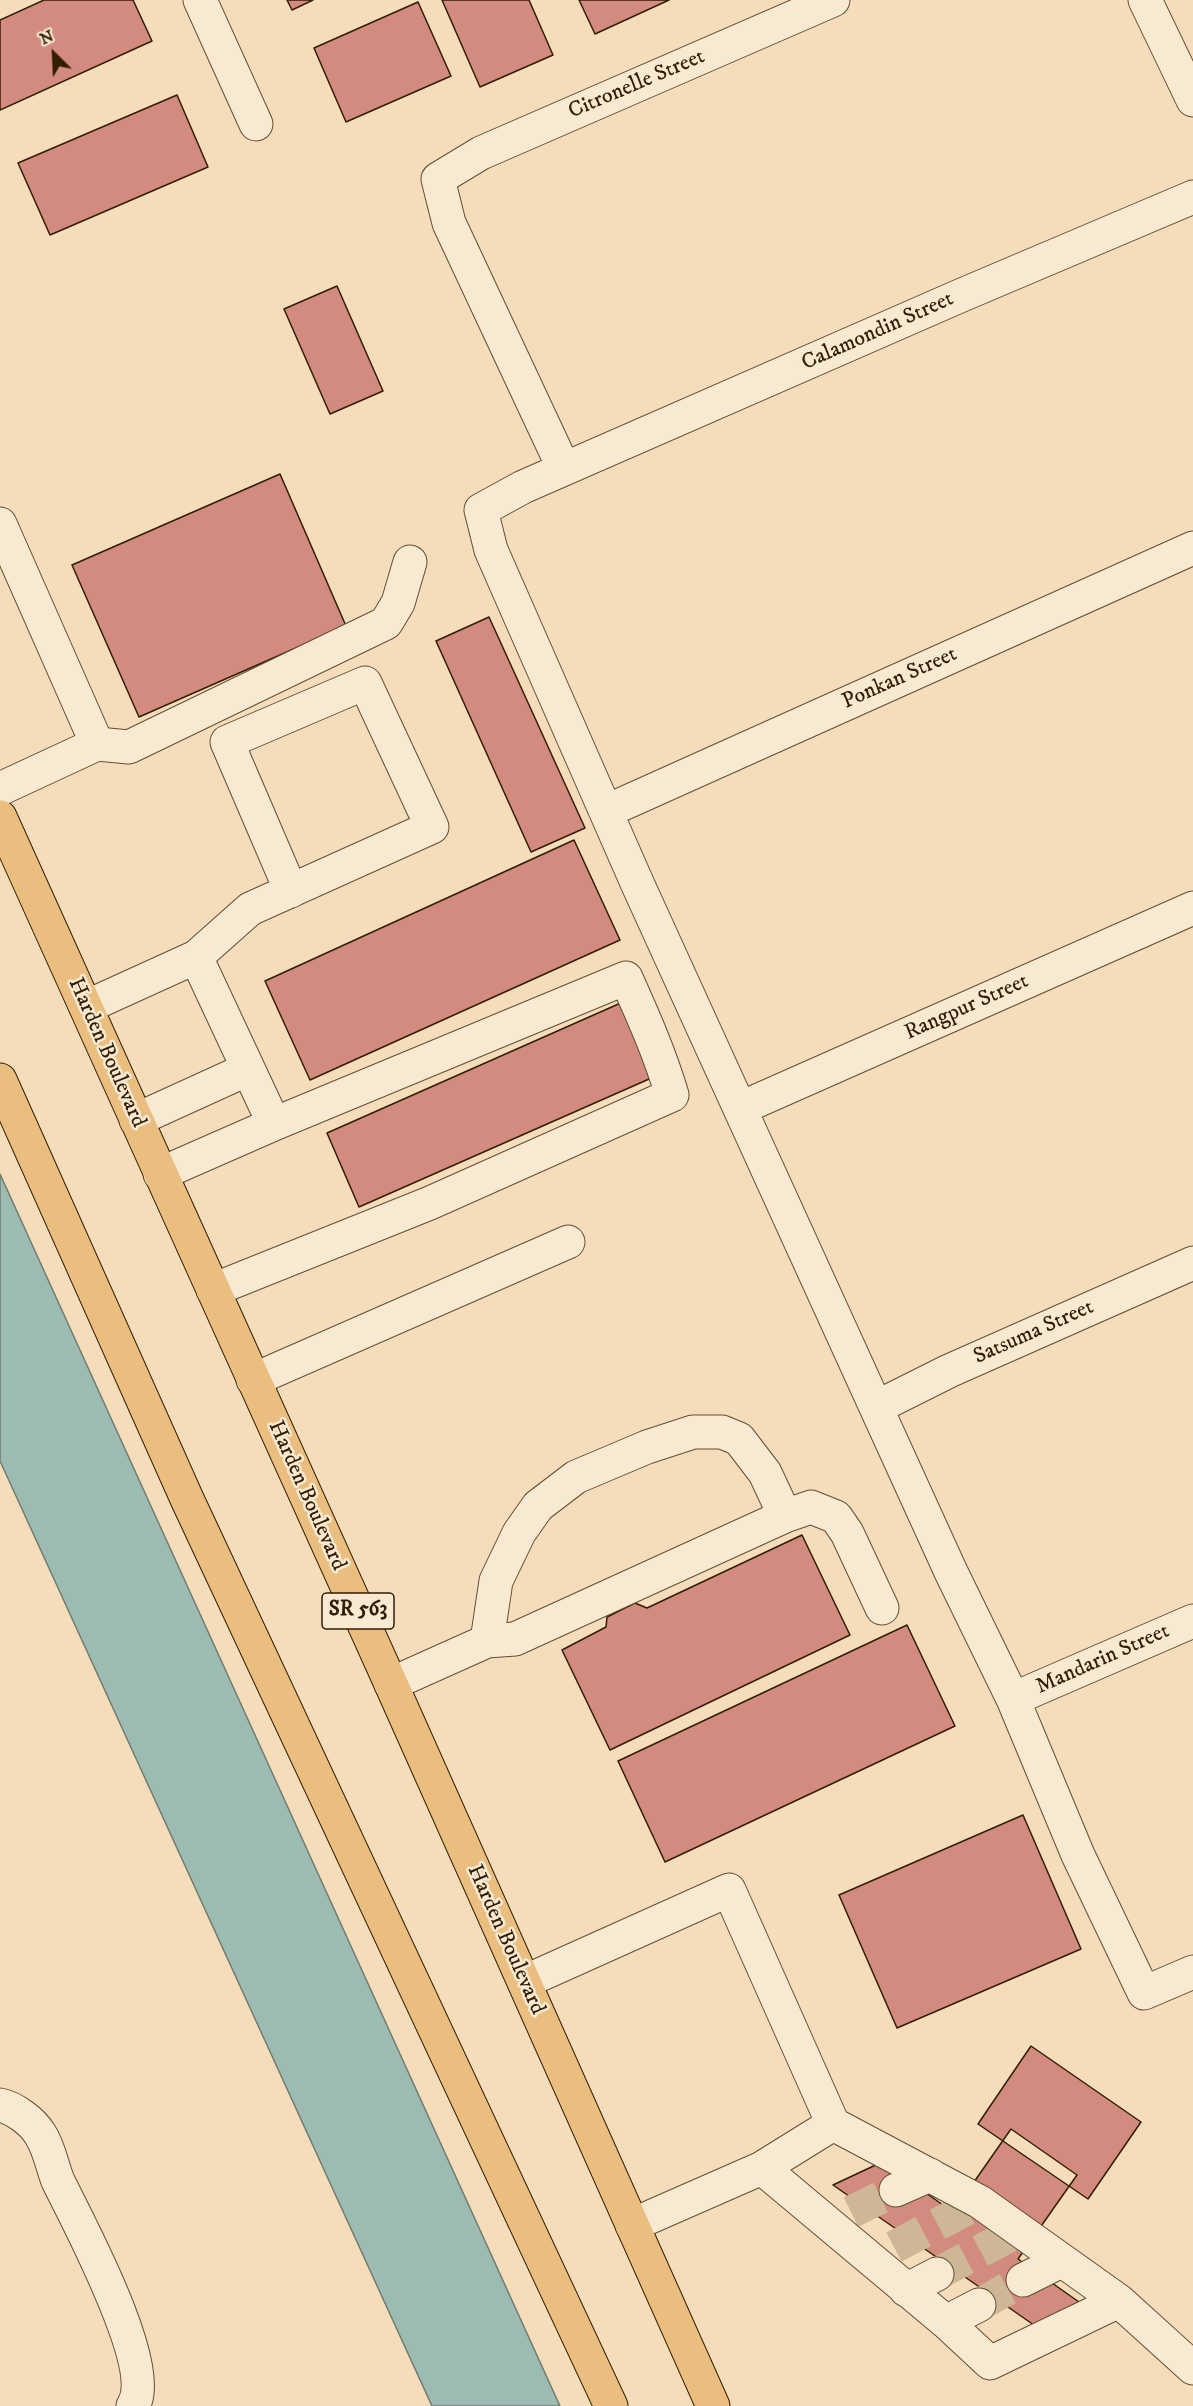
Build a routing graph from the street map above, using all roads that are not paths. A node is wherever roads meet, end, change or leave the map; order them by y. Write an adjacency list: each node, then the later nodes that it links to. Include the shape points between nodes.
1 (200, 0): 5 (street)
2 (833, 0): 7 (street, Citronelle Street, via 481,153 438,179 449,223)
3 (1145, 0): 4 (street)
4 (1193, 100)
5 (256, 124)
6 (1193, 197): 7 (street, Calamondin Street)
7 (564, 469): 13 (street, Calamondin Street, via 481,510 490,550)
8 (0, 524): 11 (street)
9 (1193, 548): 13 (street, Ponkan Street)
10 (410, 562): 11 (street, via 398,603 386,623 129,747)
11 (98, 744): 12 (street)
12 (0, 789)
13 (607, 811): 21 (street)
14 (0, 818): 18 (main road, Harden Boulevard / SR 563)
15 (291, 891): 15 (street, via 432,827 365,683 227,741); 17 (street, via 250,909)
16 (1193, 908): 21 (street, Rangpur Street)
17 (195, 957): 18 (street); 19 (street)
18 (86, 1007): 22 (main road, Harden Boulevard / SR 563)
19 (248, 1069): 22 (street); 23 (street)
20 (0, 1080): 53 (main road, via 187,1499)
21 (741, 1108): 29 (street)
22 (136, 1120): 24 (main road, Harden Boulevard / SR 563)
23 (274, 1124): 24 (street); 27 (street, via 626,978 672,1095 430,1203)
24 (160, 1174): 27 (main road, Harden Boulevard / SR 563)
25 (568, 1242): 28 (street)
26 (1193, 1263): 29 (street, Satsuma Street, via 949,1371)
27 (213, 1290): 28 (main road, Harden Boulevard / SR 563)
28 (254, 1380): 34 (main road, Harden Boulevard / SR 563)
29 (878, 1407): 35 (street)
30 (785, 1516): 31 (street, via 811,1507 836,1517); 33 (street, via 514,1639); 33 (street, via 765,1473 739,1439 722,1432 693,1432 647,1447 576,1477 538,1506 519,1533 496,1581)
31 (882, 1608)
32 (1193, 1621): 35 (street, Mandarin Street)
33 (487, 1641): 34 (street)
34 (391, 1684): 37 (main road, Harden Boulevard / SR 563)
35 (1012, 1699): 36 (street, via 1078,1855 1144,1993)
36 (1193, 1972)
37 (524, 1982): 39 (street, via 729,1890); 43 (main road, Harden Boulevard / SR 563)
38 (0, 2105): 52 (street, via 12,2108 40,2134 124,2322 136,2371 137,2398)
39 (833, 2124): 40 (street); 41 (street)
40 (762, 2168): 43 (street); 47 (street, via 839,2217 882,2253)
41 (930, 2175): 42 (street); 44 (street, via 980,2202)
42 (896, 2190)
43 (633, 2225): 54 (main road, Harden Boulevard / SR 563)
44 (1061, 2261): 46 (street); 48 (street)
45 (937, 2274): 47 (street)
46 (1023, 2280)
47 (906, 2290): 50 (street)
48 (1119, 2301): 50 (street, via 990,2363); 51 (street)
49 (979, 2305): 50 (street)
50 (946, 2322)
51 (1193, 2368)
52 (133, 2406)
53 (611, 2406)
54 (712, 2406)

